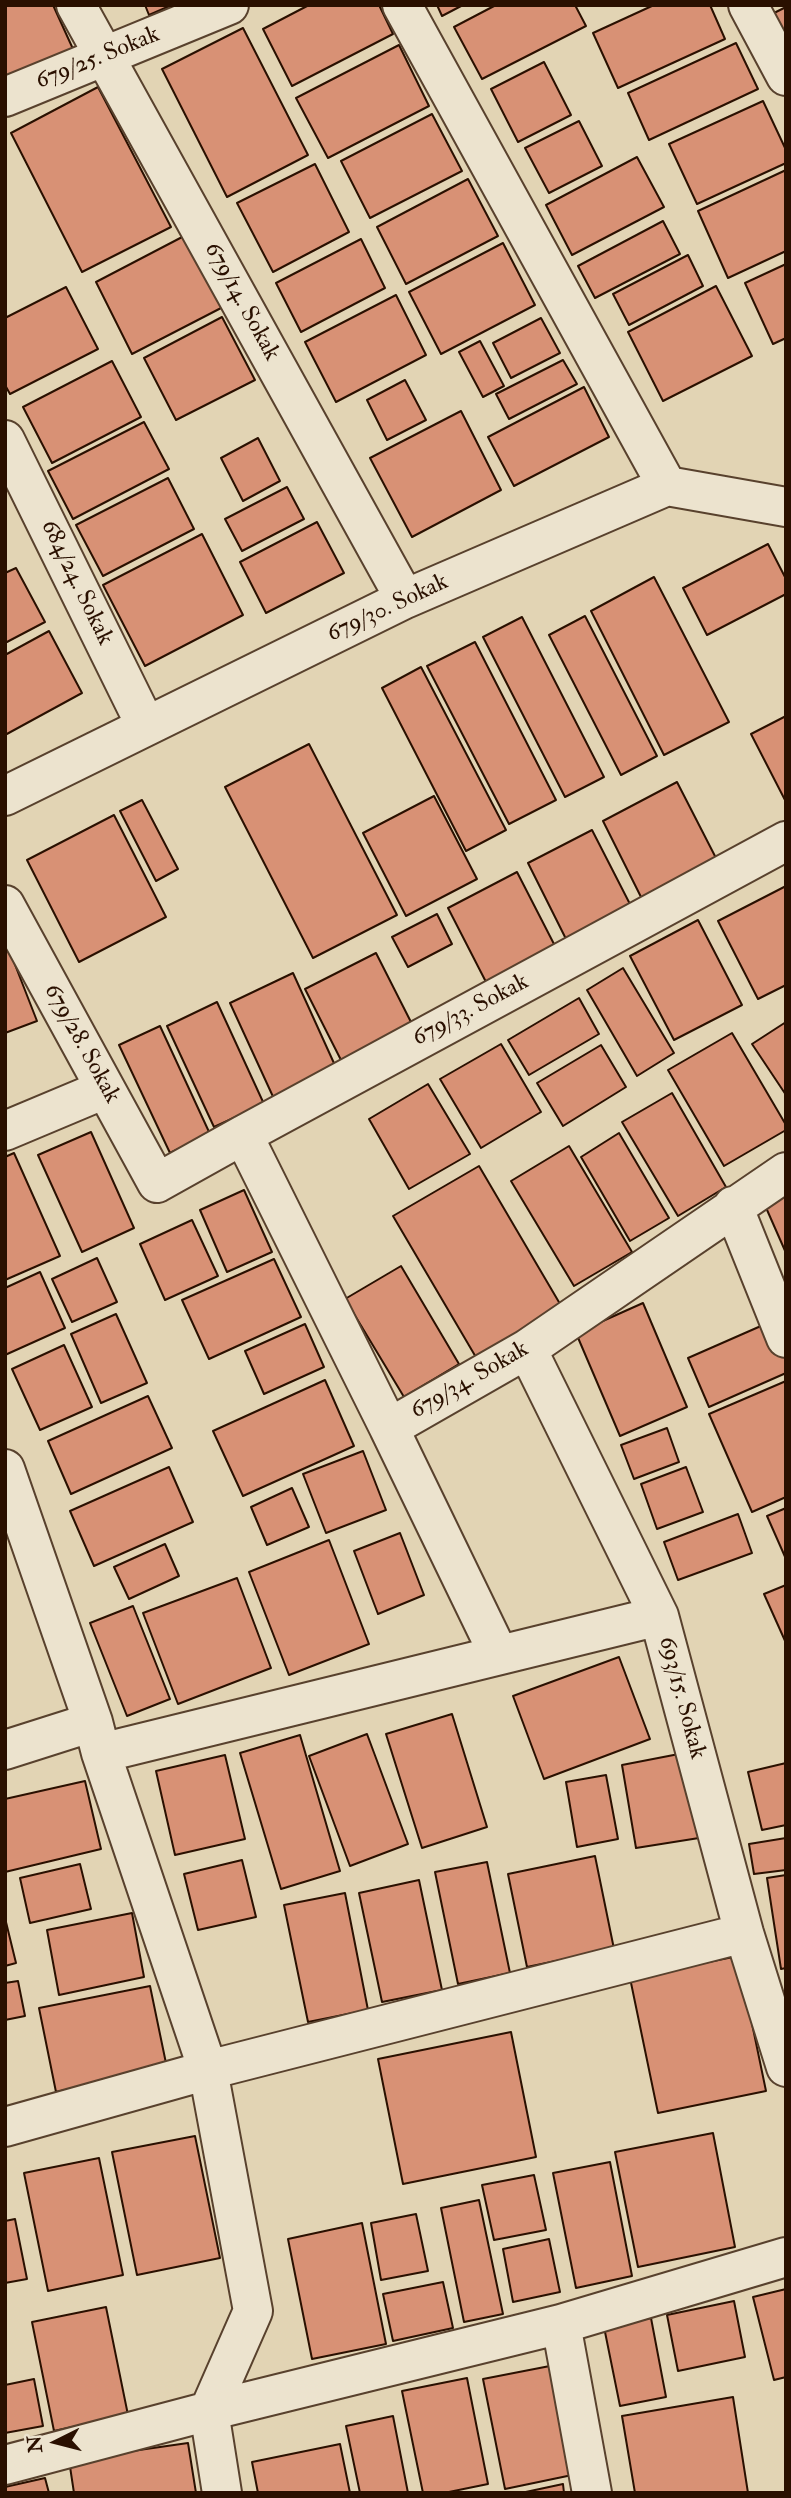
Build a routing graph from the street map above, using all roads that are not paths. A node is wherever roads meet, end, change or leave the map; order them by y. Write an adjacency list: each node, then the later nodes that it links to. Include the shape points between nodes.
1 (76, 5): 5 (street, 679/14. Sokak)
2 (229, 5): 5 (street, 679/25. Sokak)
3 (402, 5): 9 (street)
4 (748, 5): 6 (street)
5 (105, 57): 7 (street, 679/25. Sokak); 11 (street, 679/14. Sokak)
6 (786, 76)
7 (5, 97)
8 (5, 440): 12 (street, 684/24. Sokak)
9 (667, 486): 10 (street); 11 (street, 679/30. Sokak)
10 (786, 507)
11 (405, 599): 12 (street, 679/30. Sokak)
12 (146, 726): 13 (street, 679/30. Sokak)
13 (5, 796)
14 (786, 841): 18 (street, 679/33. Sokak)
15 (5, 905): 16 (street, 679/28. Sokak)
16 (105, 1088): 17 (street); 20 (street, 679/28. Sokak)
17 (5, 1131)
18 (243, 1135): 20 (street, 679/33. Sokak); 24 (street, 679/34. Sokak)
19 (786, 1172): 21 (street, 679/34. Sokak)
20 (157, 1184)
21 (733, 1206): 22 (street); 23 (street, 679/34. Sokak)
22 (786, 1338)
23 (527, 1349): 24 (street, 679/34. Sokak); 26 (street, 693/15. Sokak)
24 (389, 1428): 27 (street)
25 (5, 1469): 28 (street)
26 (659, 1616): 27 (street); 30 (street, 693/15. Sokak)
27 (499, 1655): 28 (street)
28 (97, 1738): 29 (street); 32 (street)
29 (5, 1750)
30 (744, 1933): 31 (street, 693/15. Sokak); 32 (street)
31 (786, 2067)
32 (208, 2070): 33 (street); 36 (street, via 253,2311)
33 (5, 2127)
34 (786, 2258): 35 (street)
35 (561, 2324): 36 (street); 39 (street)
36 (209, 2411): 37 (street); 38 (street)
37 (5, 2465)
38 (222, 2493)
39 (592, 2493)

